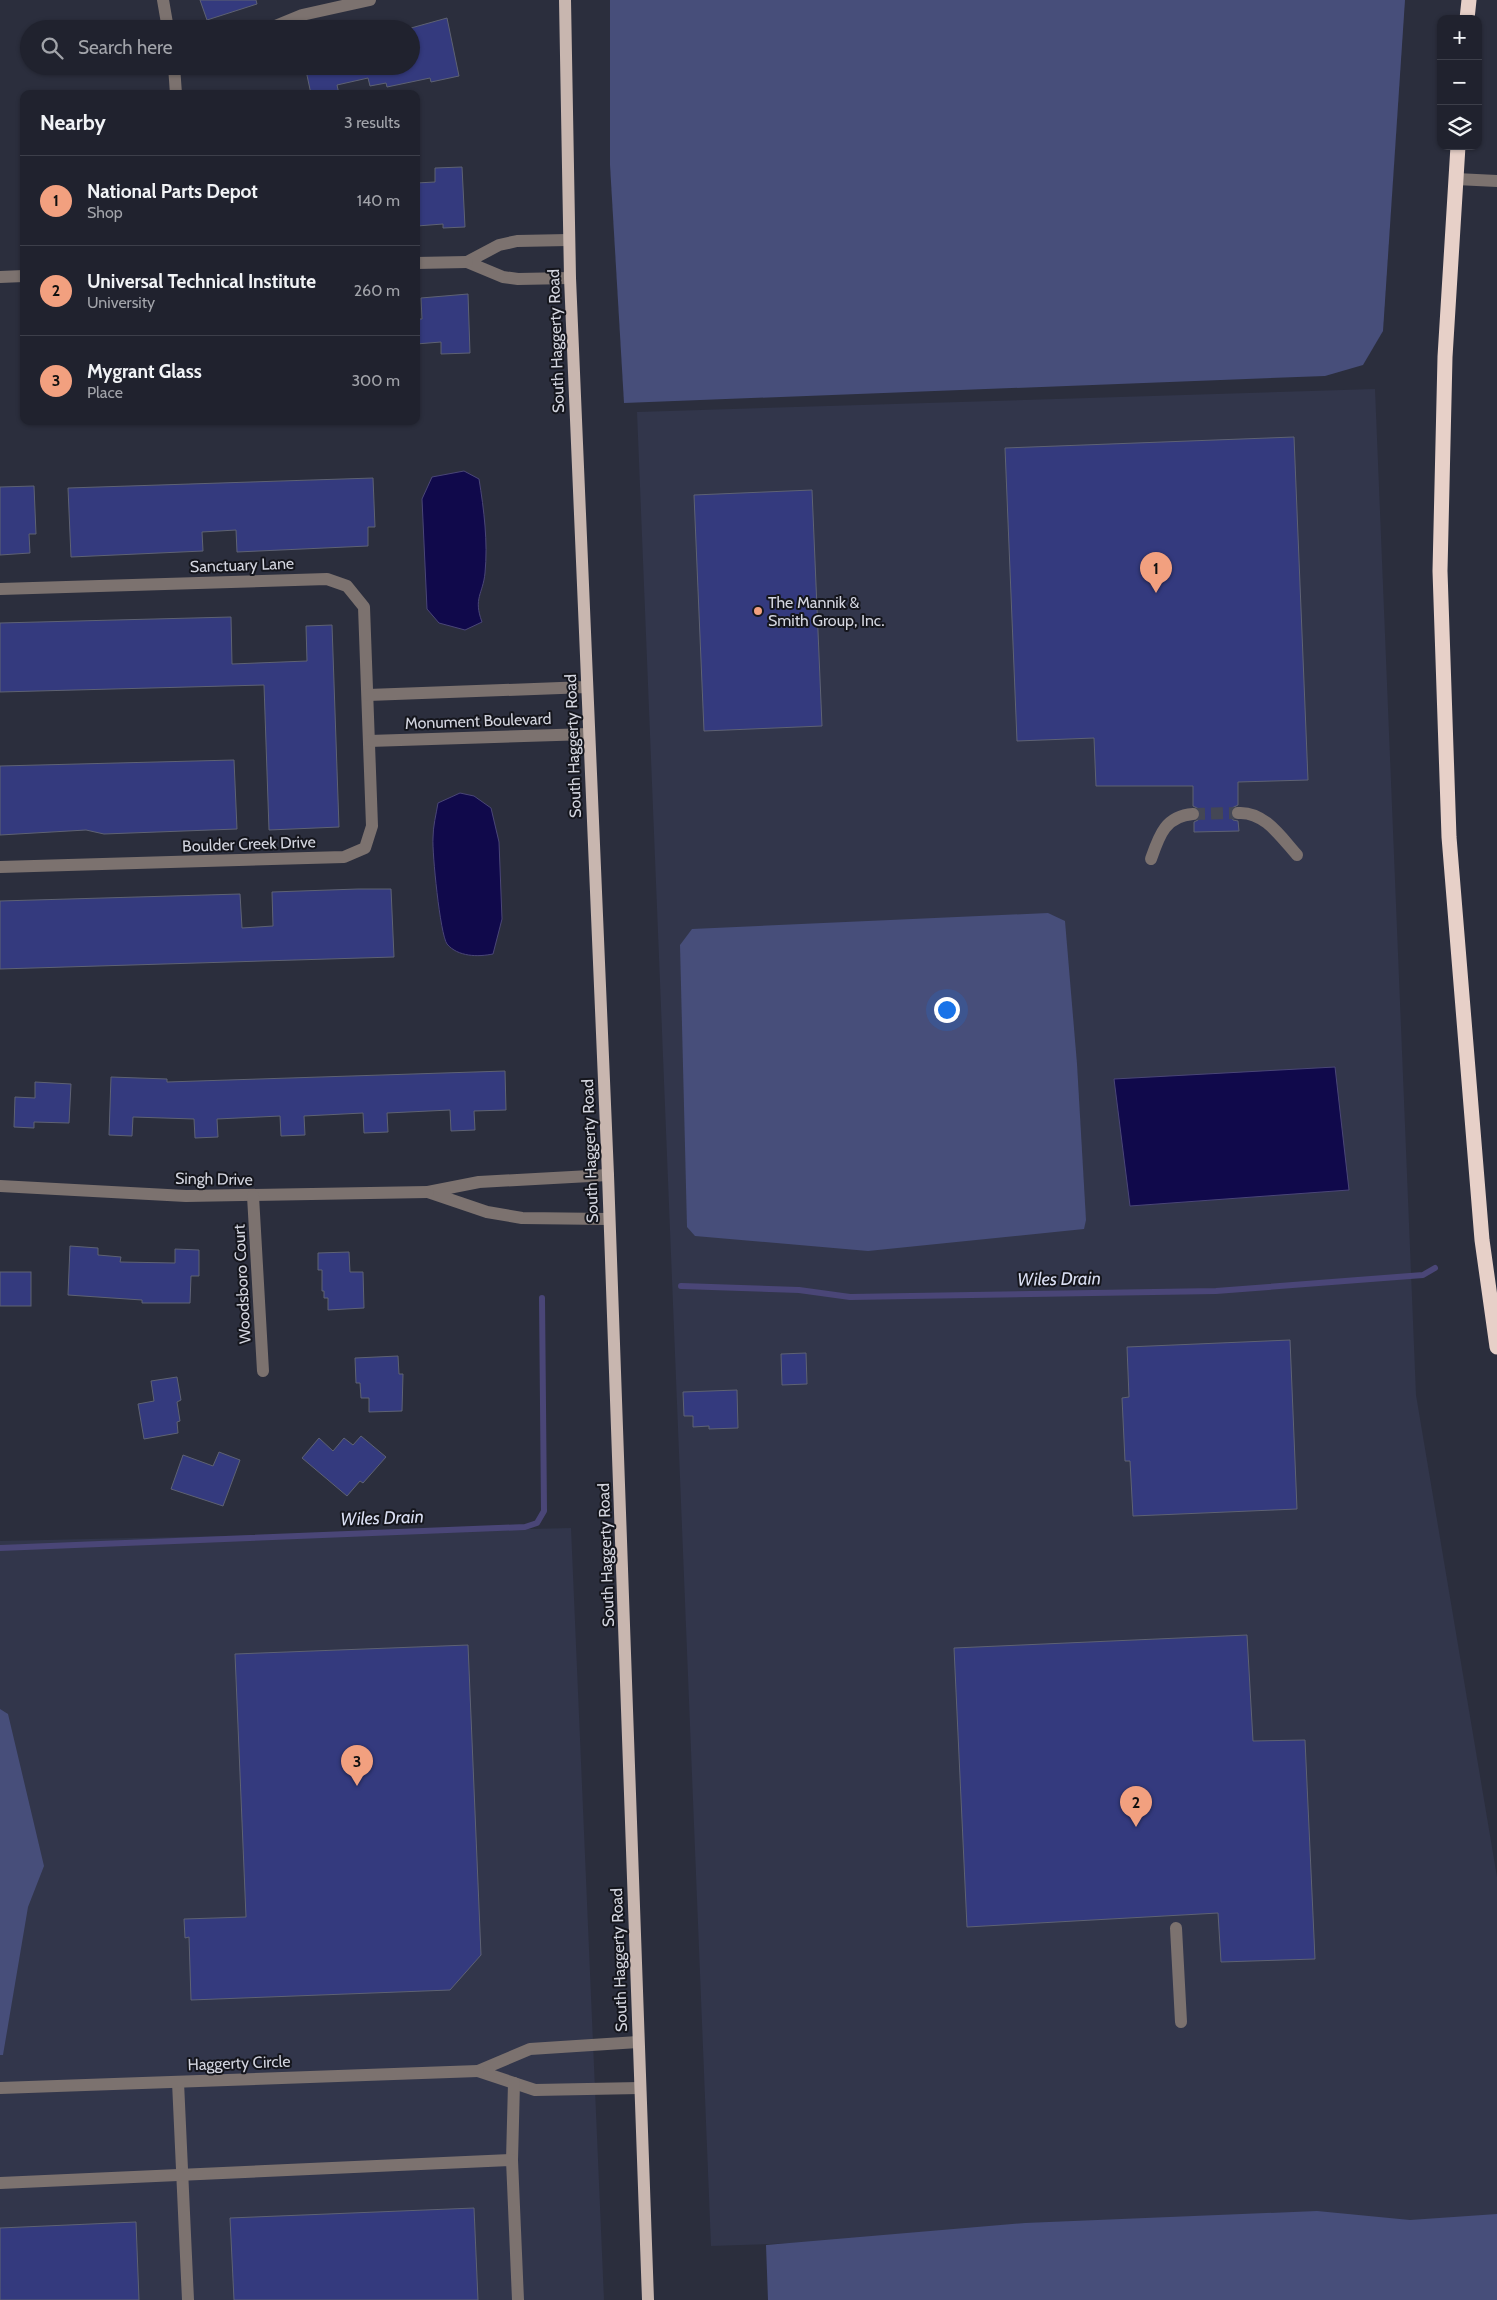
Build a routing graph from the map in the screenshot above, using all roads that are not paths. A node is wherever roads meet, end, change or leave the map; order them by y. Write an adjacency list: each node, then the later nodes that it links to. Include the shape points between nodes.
1 (163, 0): 6 (street)
2 (370, 0): 7 (street)
3 (565, 0): 13 (main road, South Haggerty Road)
4 (1469, 0): 5 (highway)
5 (1467, 15)
6 (166, 20)
7 (290, 20)
8 (175, 75): 9 (street)
9 (176, 90)
10 (1458, 150): 11 (highway)
11 (1456, 178): 12 (street); 35 (highway, via 1445,357 1440,571 1449,838 1477,1194)
12 (1497, 181)
13 (568, 240): 14 (street, via 517,241); 18 (main road, South Haggerty Road)
14 (467, 262): 15 (street); 18 (street, via 503,277)
15 (420, 263)
16 (20, 276): 17 (street)
17 (0, 277)
18 (570, 278): 20 (main road, South Haggerty Road)
19 (0, 589): 21 (street, Sanctuary Lane, via 327,579 346,586 364,607)
20 (587, 687): 21 (street, Monument Boulevard); 23 (main road, South Haggerty Road)
21 (368, 695): 22 (street, Sanctuary Lane)
22 (369, 717): 24 (street, Boulder Creek Drive)
23 (588, 734): 24 (street, Monument Boulevard); 30 (main road, South Haggerty Road)
24 (369, 741): 29 (street, Boulder Creek Drive, via 372,826 365,848 344,857)
25 (1238, 813): 27 (street, via 1249,812 1272,827)
26 (1193, 814): 28 (street, via 1181,815 1160,832)
27 (1297, 855)
28 (1151, 859)
29 (0, 867)
30 (608, 1175): 32 (street, Singh Drive, via 479,1182); 34 (main road, South Haggerty Road)
31 (0, 1186): 33 (street, Singh Drive, via 186,1196)
32 (428, 1192): 33 (street, Singh Drive); 34 (street, Singh Drive, via 487,1212 522,1218)
33 (254, 1196): 36 (street, Woodsboro Court)
34 (608, 1218): 39 (main road, South Haggerty Road)
35 (1497, 1347)
36 (262, 1372)
37 (1176, 1928): 38 (street)
38 (1181, 2022)
39 (638, 2042): 40 (street, Haggerty Circle, via 530,2050); 44 (main road, South Haggerty Road)
40 (478, 2071): 41 (street, Haggerty Circle); 42 (street, Haggerty Circle)
41 (178, 2082): 43 (street, Haggerty Circle); 46 (street)
42 (514, 2084): 44 (street, Haggerty Circle, via 535,2090); 45 (street)
43 (0, 2088)
44 (640, 2088): 50 (main road, South Haggerty Road)
45 (512, 2160): 46 (street); 49 (street)
46 (182, 2175): 47 (street); 48 (street)
47 (0, 2183)
48 (188, 2300)
49 (518, 2300)
50 (648, 2300)

